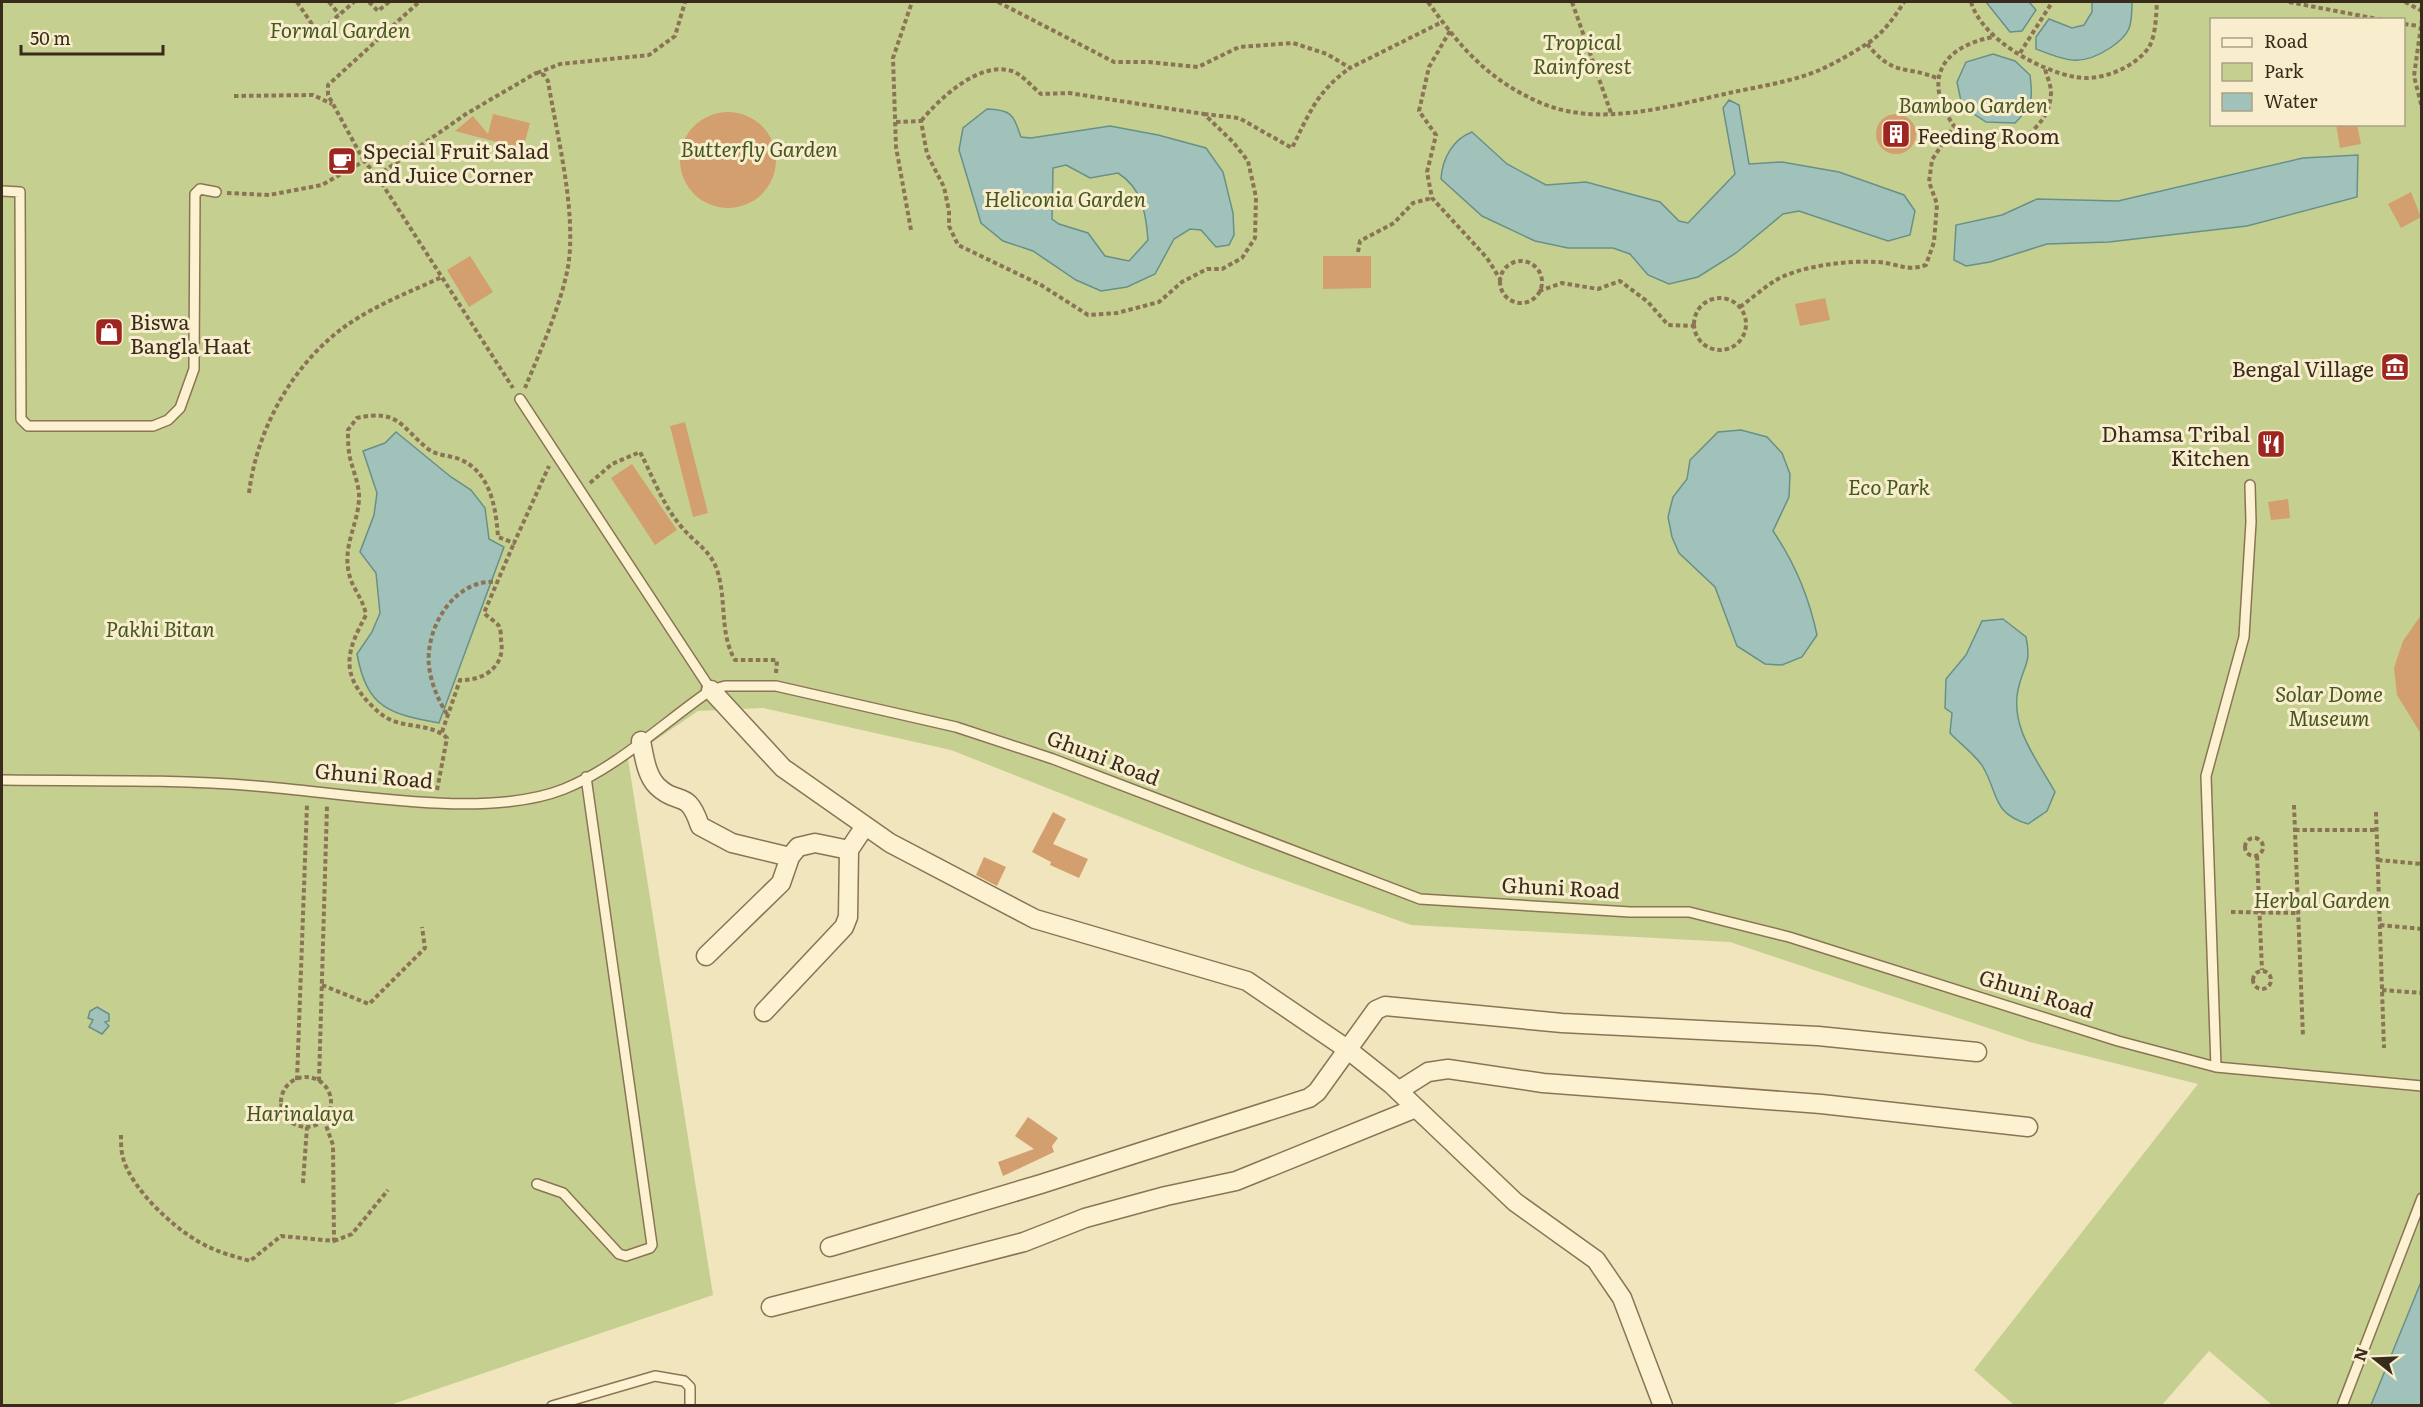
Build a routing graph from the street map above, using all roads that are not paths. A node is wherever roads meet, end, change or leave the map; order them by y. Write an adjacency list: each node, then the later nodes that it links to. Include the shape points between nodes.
1 (2, 191): 2 (lane, via 20,192 21,419 28,426 153,426 168,420 180,408 194,369 195,194 200,189)
2 (216, 192)
3 (520, 399): 5 (lane)
4 (2250, 485): 16 (lane, via 2244,637 2206,776)
5 (711, 690): 6 (lane, Ghuni Road); 9 (street, via 783,768); 16 (lane, Ghuni Road, via 725,686 774,686 956,727 1420,899 1619,912 1689,912 1789,937 2118,1041)
6 (641, 741): 7 (lane, Ghuni Road); 11 (street, via 650,776 656,784 691,804 700,826 732,843)
7 (586, 777): 8 (lane, Ghuni Road, via 564,789 530,798 489,802 436,802 256,786); 21 (lane, via 652,1245 626,1256 619,1254 563,1193)
8 (2, 780)
9 (865, 826): 10 (street); 14 (street, via 1035,919 1247,981)
10 (849, 850): 11 (street, via 807,843); 13 (street, via 848,917 844,927)
11 (790, 857): 12 (street, via 781,883)
12 (706, 956)
13 (764, 1012)
14 (1349, 1050): 15 (street, via 1376,1010 1402,1005 1562,1023 1818,1036); 18 (street); 23 (street, via 1309,1098)
15 (1977, 1052)
16 (2216, 1067): 17 (lane, Ghuni Road)
17 (2421, 1086)
18 (1394, 1087): 19 (street); 20 (street, via 1448,1068 1543,1083 1821,1104)
19 (1416, 1108): 24 (street, via 1236,1181 1085,1218 1024,1242); 27 (street, via 1515,1202 1596,1260 1622,1298)
20 (2028, 1127)
21 (537, 1184)
22 (2421, 1198): 28 (lane)
23 (830, 1247)
24 (771, 1307)
25 (552, 1406): 26 (lane, via 655,1376 684,1381 690,1387)
26 (690, 1406)
27 (1663, 1406)
28 (2342, 1406)

